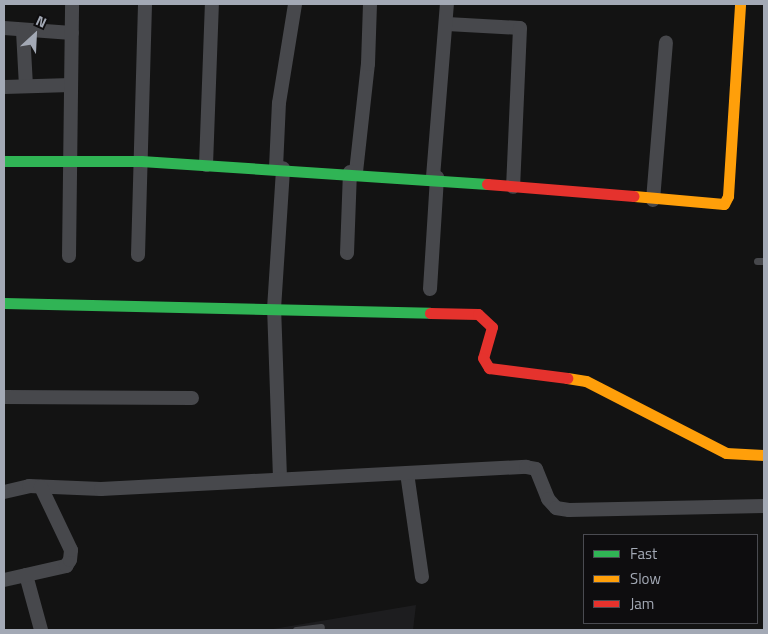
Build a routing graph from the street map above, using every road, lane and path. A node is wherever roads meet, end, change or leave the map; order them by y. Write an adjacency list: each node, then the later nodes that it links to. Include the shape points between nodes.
1 (72, 4): 11 (street)
2 (145, 4): 17 (street)
3 (212, 4): 19 (street)
4 (294, 4): 20 (street, via 279,102)
5 (370, 4): 21 (street, via 368,64)
6 (447, 4): 8 (street)
7 (740, 4): 24 (street, via 728,196 724,204)
8 (448, 24): 22 (street); 23 (street, via 520,28)
9 (4, 28): 10 (street)
10 (23, 31): 11 (street); 14 (street)
11 (72, 33): 13 (street)
12 (666, 43): 24 (street)
13 (72, 85): 14 (street); 18 (street)
14 (26, 86): 15 (street)
15 (4, 87)
16 (4, 161): 18 (street)
17 (141, 161): 18 (street); 19 (street); 26 (street)
18 (71, 162): 27 (street)
19 (206, 165): 20 (street)
20 (279, 168): 21 (street); 30 (street)
21 (353, 172): 22 (street); 25 (street)
22 (435, 177): 23 (street); 28 (street)
23 (513, 188): 24 (street)
24 (653, 200)
25 (348, 252)
26 (138, 254)
27 (69, 256)
28 (430, 288)
29 (4, 303): 30 (street)
30 (274, 309): 33 (street, via 478,314 492,327 483,358 490,368 586,381 726,453); 35 (street)
31 (4, 396): 32 (street)
32 (192, 398)
33 (764, 455)
34 (407, 473): 35 (street); 38 (street, via 536,469 548,500 556,508 569,510); 40 (street)
35 (280, 478): 36 (street, via 100,489)
36 (41, 486): 37 (street); 39 (street, via 72,554 66,566)
37 (4, 492)
38 (764, 506)
39 (26, 575): 41 (street); 43 (street)
40 (422, 577)
41 (4, 580)
42 (321, 626): 44 (lane)
43 (41, 630)
44 (296, 630)

